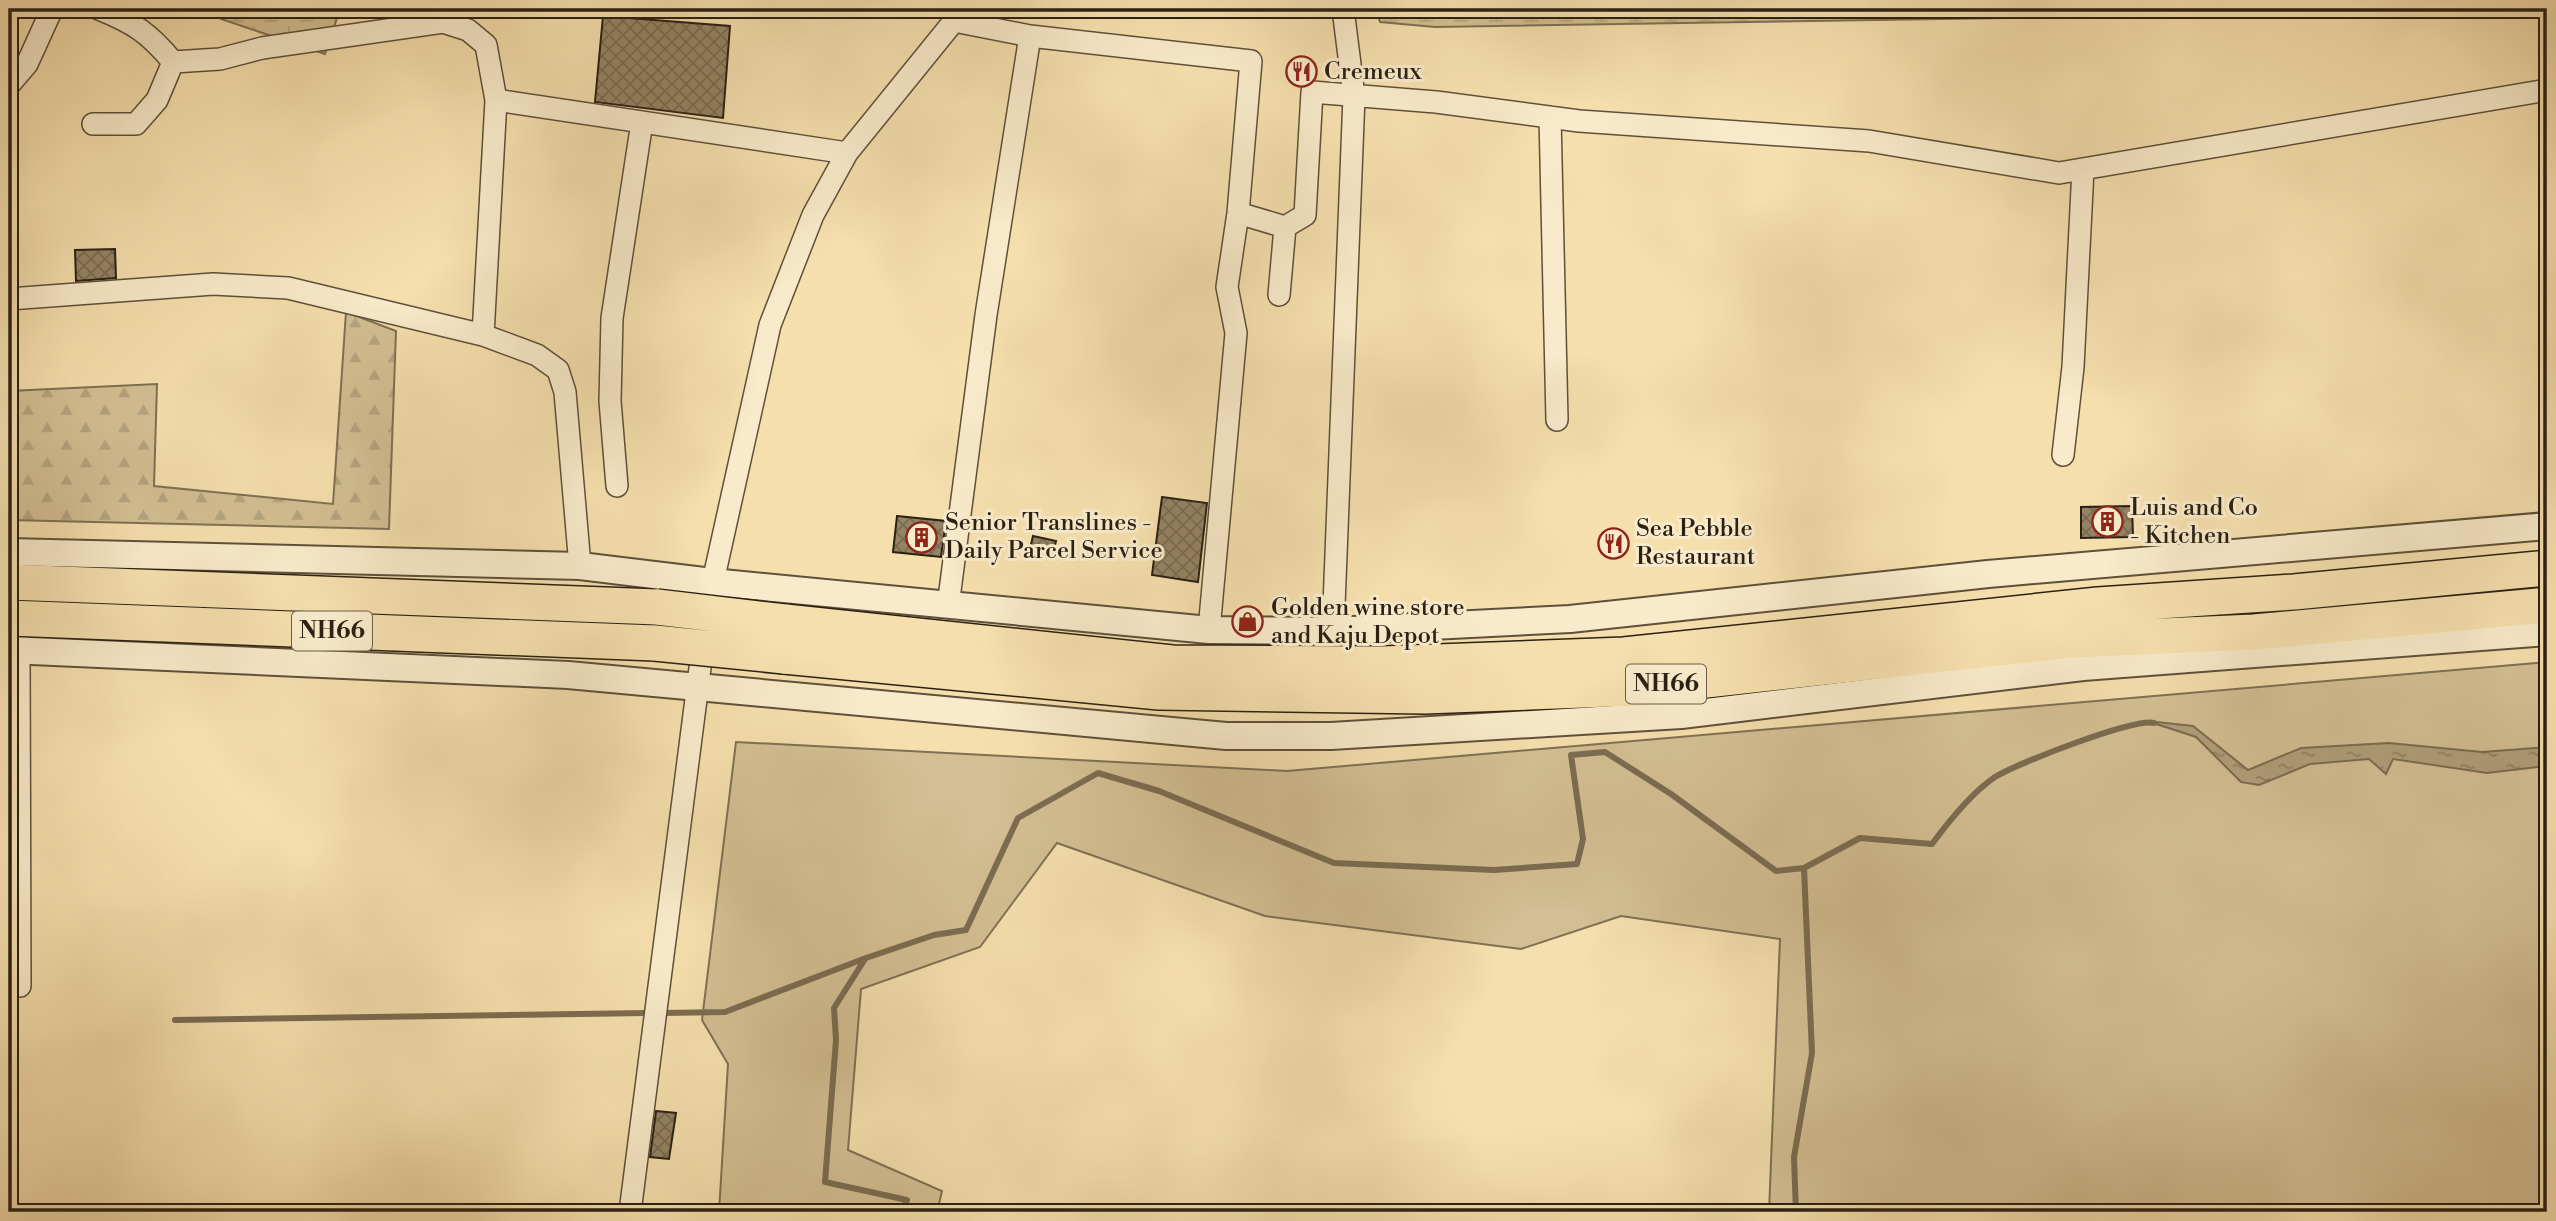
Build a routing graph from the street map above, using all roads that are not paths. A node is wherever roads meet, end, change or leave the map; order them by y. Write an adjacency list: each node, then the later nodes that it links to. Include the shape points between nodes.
1 (52, 9): 7 (street, via 27,64)
2 (99, 9): 6 (street, via 134,23)
3 (1343, 9): 9 (street)
4 (962, 15): 5 (street); 14 (street)
5 (1030, 36): 16 (street, via 1251,61); 31 (street, via 986,315)
6 (173, 62): 10 (street, via 220,59 262,48 443,22 468,30 486,45); 13 (street, via 157,100 136,124)
7 (9, 85)
8 (2547, 90): 15 (street)
9 (1354, 96): 11 (street); 17 (street, via 1312,92 1305,215); 33 (street)
10 (496, 100): 12 (street); 20 (street)
11 (1550, 117): 15 (street, via 1869,141 2059,173); 21 (street)
12 (642, 122): 14 (street); 23 (street, via 612,318 610,401)
13 (93, 124)
14 (847, 153): 29 (street, via 813,215 770,325)
15 (2083, 169): 22 (street, via 2073,367)
16 (1238, 212): 17 (street); 32 (street, via 1227,287 1236,333)
17 (1285, 227): 18 (street)
18 (1279, 295)
19 (9, 299): 20 (street, via 213,284 289,288)
20 (483, 335): 26 (street, via 537,355 558,370 565,392)
21 (1557, 420)
22 (2063, 455)
23 (617, 486)
24 (2547, 526): 33 (street, via 1988,574 1570,619)
25 (9, 552): 26 (street)
26 (580, 566): 29 (street)
27 (2547, 568): 28 (highway, NH66, bridge, via 2098,605 1623,655 1395,664 1172,663 657,607)
28 (9, 582)
29 (712, 582): 31 (street); 36 (street)
30 (2547, 605): 35 (highway, NH66, bridge, via 2254,632 2072,640 1634,688 1424,696 1159,692 655,643)
31 (948, 606): 32 (street)
32 (1209, 629): 33 (street)
33 (1333, 631)
34 (2547, 632): 36 (street, via 2082,667 1681,715 1331,736 1226,736)
35 (12, 640): 36 (street); 37 (street)
36 (697, 687): 38 (street)
37 (20, 986)
38 (629, 1212)

